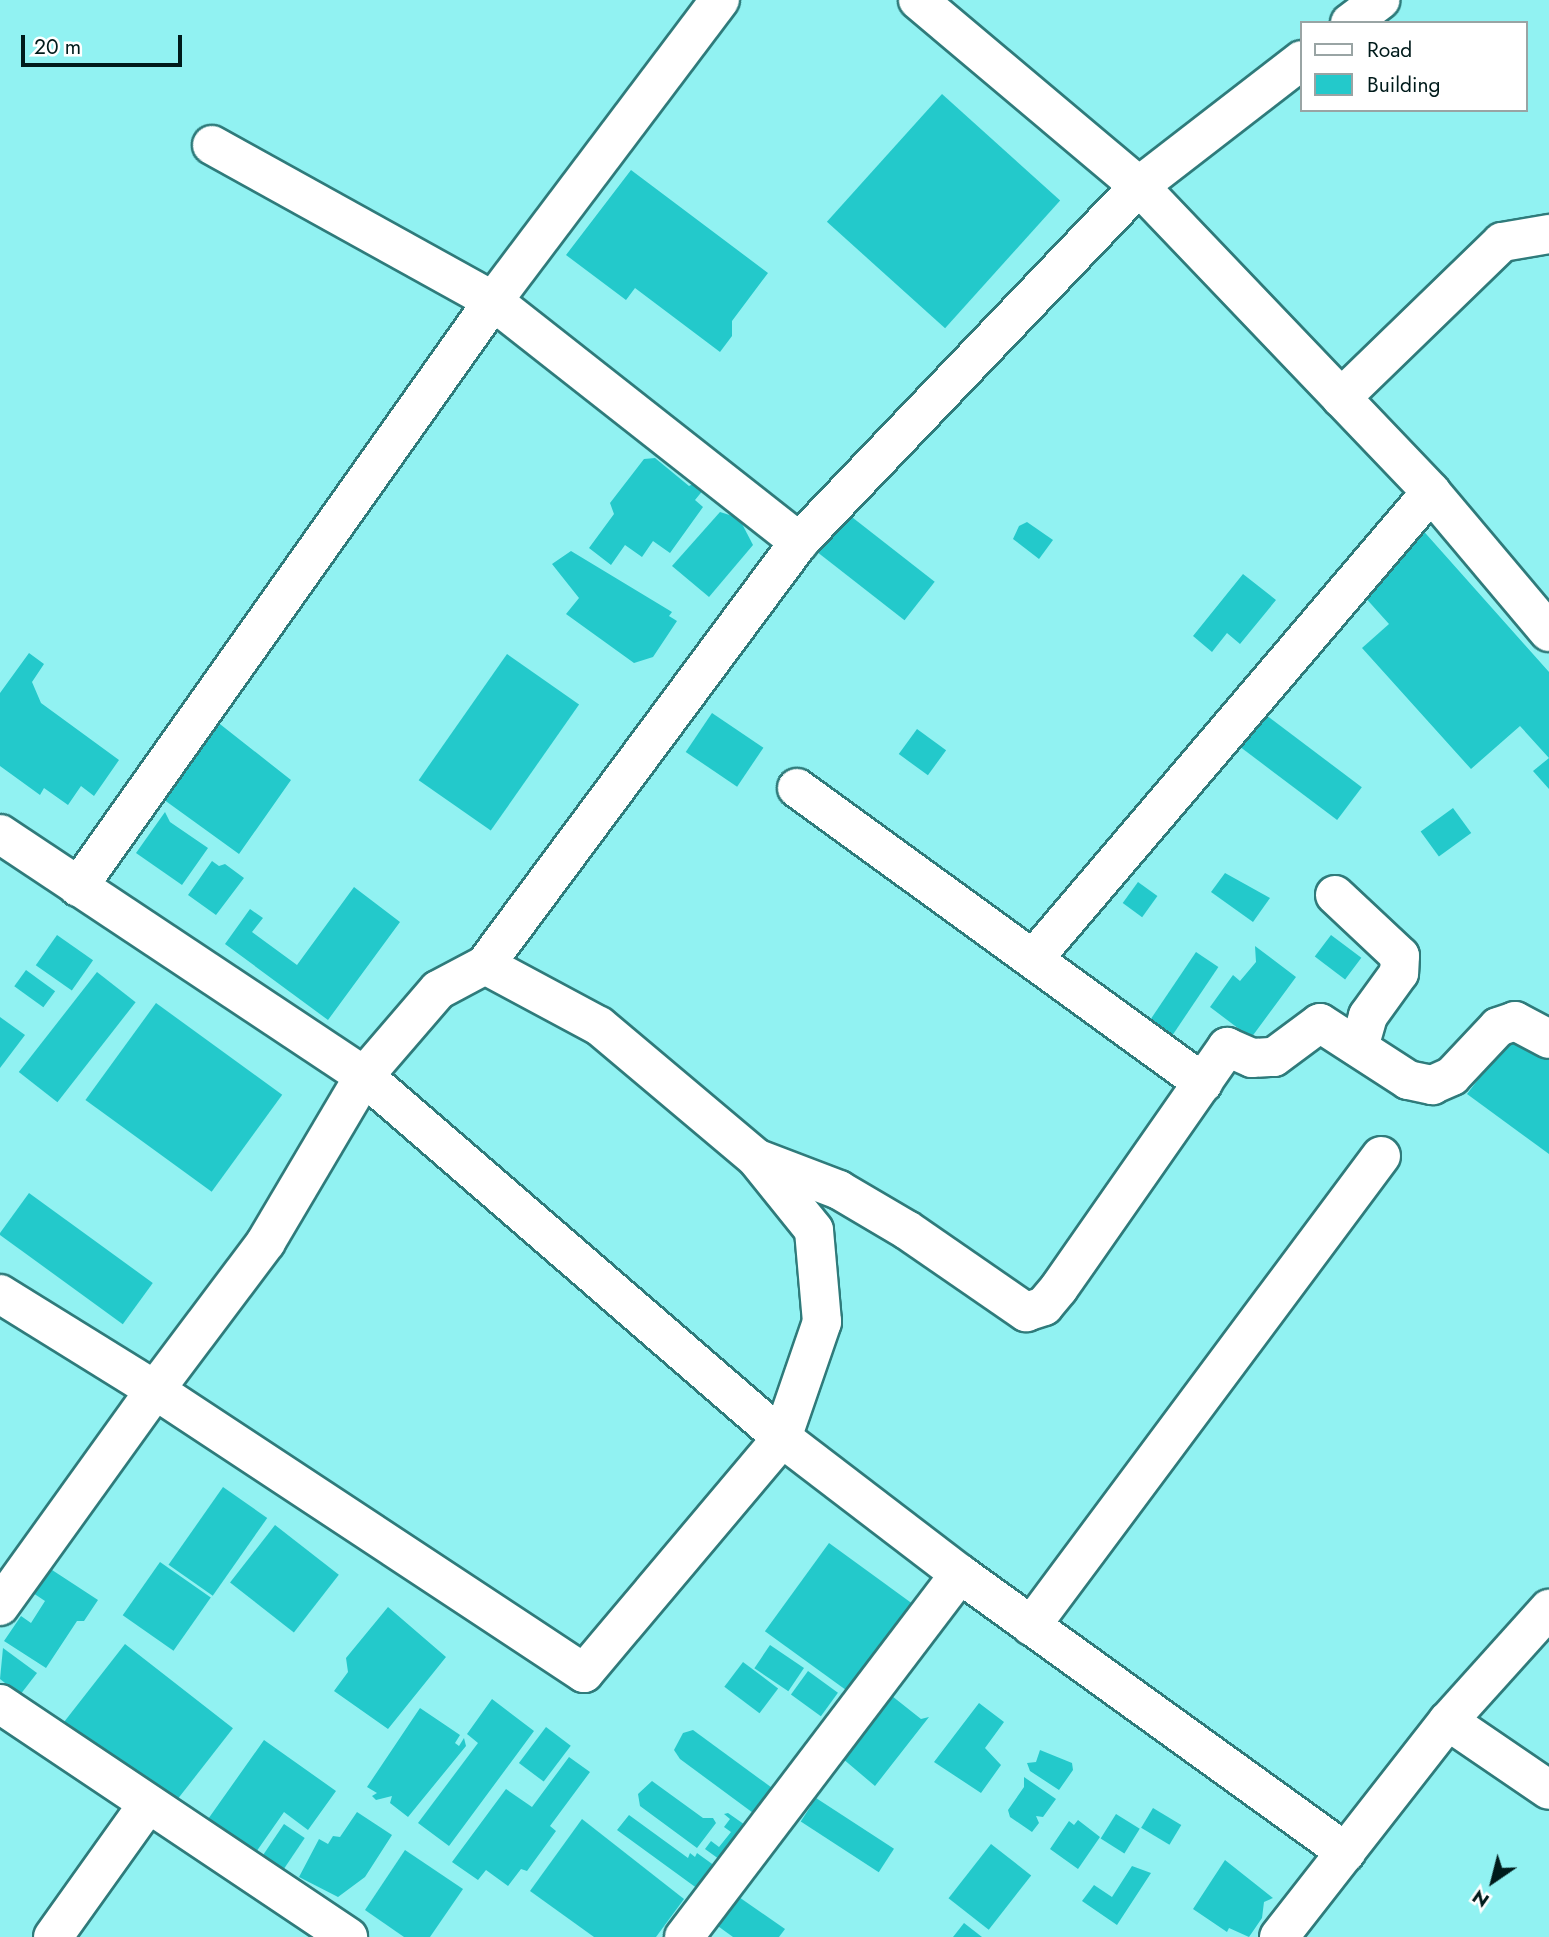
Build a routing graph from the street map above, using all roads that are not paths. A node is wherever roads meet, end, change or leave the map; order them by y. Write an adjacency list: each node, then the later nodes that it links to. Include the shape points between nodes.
1 (720, 0): 9 (street)
2 (918, 0): 7 (street)
3 (1380, 0): 4 (street)
4 (1353, 21)
5 (1300, 62): 7 (street)
6 (212, 145): 9 (street)
7 (1139, 186): 10 (street); 12 (street)
8 (1549, 234): 10 (street, via 1502,242)
9 (493, 301): 12 (street); 16 (street)
10 (1341, 398): 11 (street)
11 (1431, 492): 13 (street); 18 (street)
12 (799, 542): 19 (street)
13 (1549, 632)
14 (797, 788): 18 (street)
15 (0, 834): 16 (street)
16 (78, 887): 22 (street)
17 (1335, 895): 21 (street, via 1400,956 1399,973 1368,1017)
18 (1034, 958): 23 (street)
19 (485, 965): 22 (street, via 438,990); 25 (street, via 599,1027)
20 (1549, 1040): 21 (street, via 1515,1021 1498,1027 1452,1076 1432,1085 1408,1080)
21 (1359, 1048): 23 (street, via 1320,1023 1274,1057 1252,1058 1227,1047)
22 (364, 1076): 27 (street, via 266,1242); 28 (street)
23 (1203, 1083): 25 (street, via 1059,1288 1044,1307 1026,1312 907,1230 839,1190)
24 (1381, 1156): 32 (street)
25 (756, 1158): 28 (street, via 814,1230 822,1322)
26 (0, 1294): 27 (street)
27 (155, 1390): 28 (street, via 584,1673); 30 (street)
28 (782, 1438): 29 (street)
29 (960, 1574): 32 (street); 40 (street)
30 (0, 1606)
31 (1549, 1609): 34 (street)
32 (1031, 1626): 37 (street)
33 (0, 1704): 36 (street)
34 (1448, 1721): 35 (street); 37 (street)
35 (1549, 1790)
36 (147, 1805): 38 (street); 39 (street)
37 (1346, 1852): 41 (street)
38 (53, 1937)
39 (348, 1937)
40 (684, 1937)
41 (1279, 1937)

